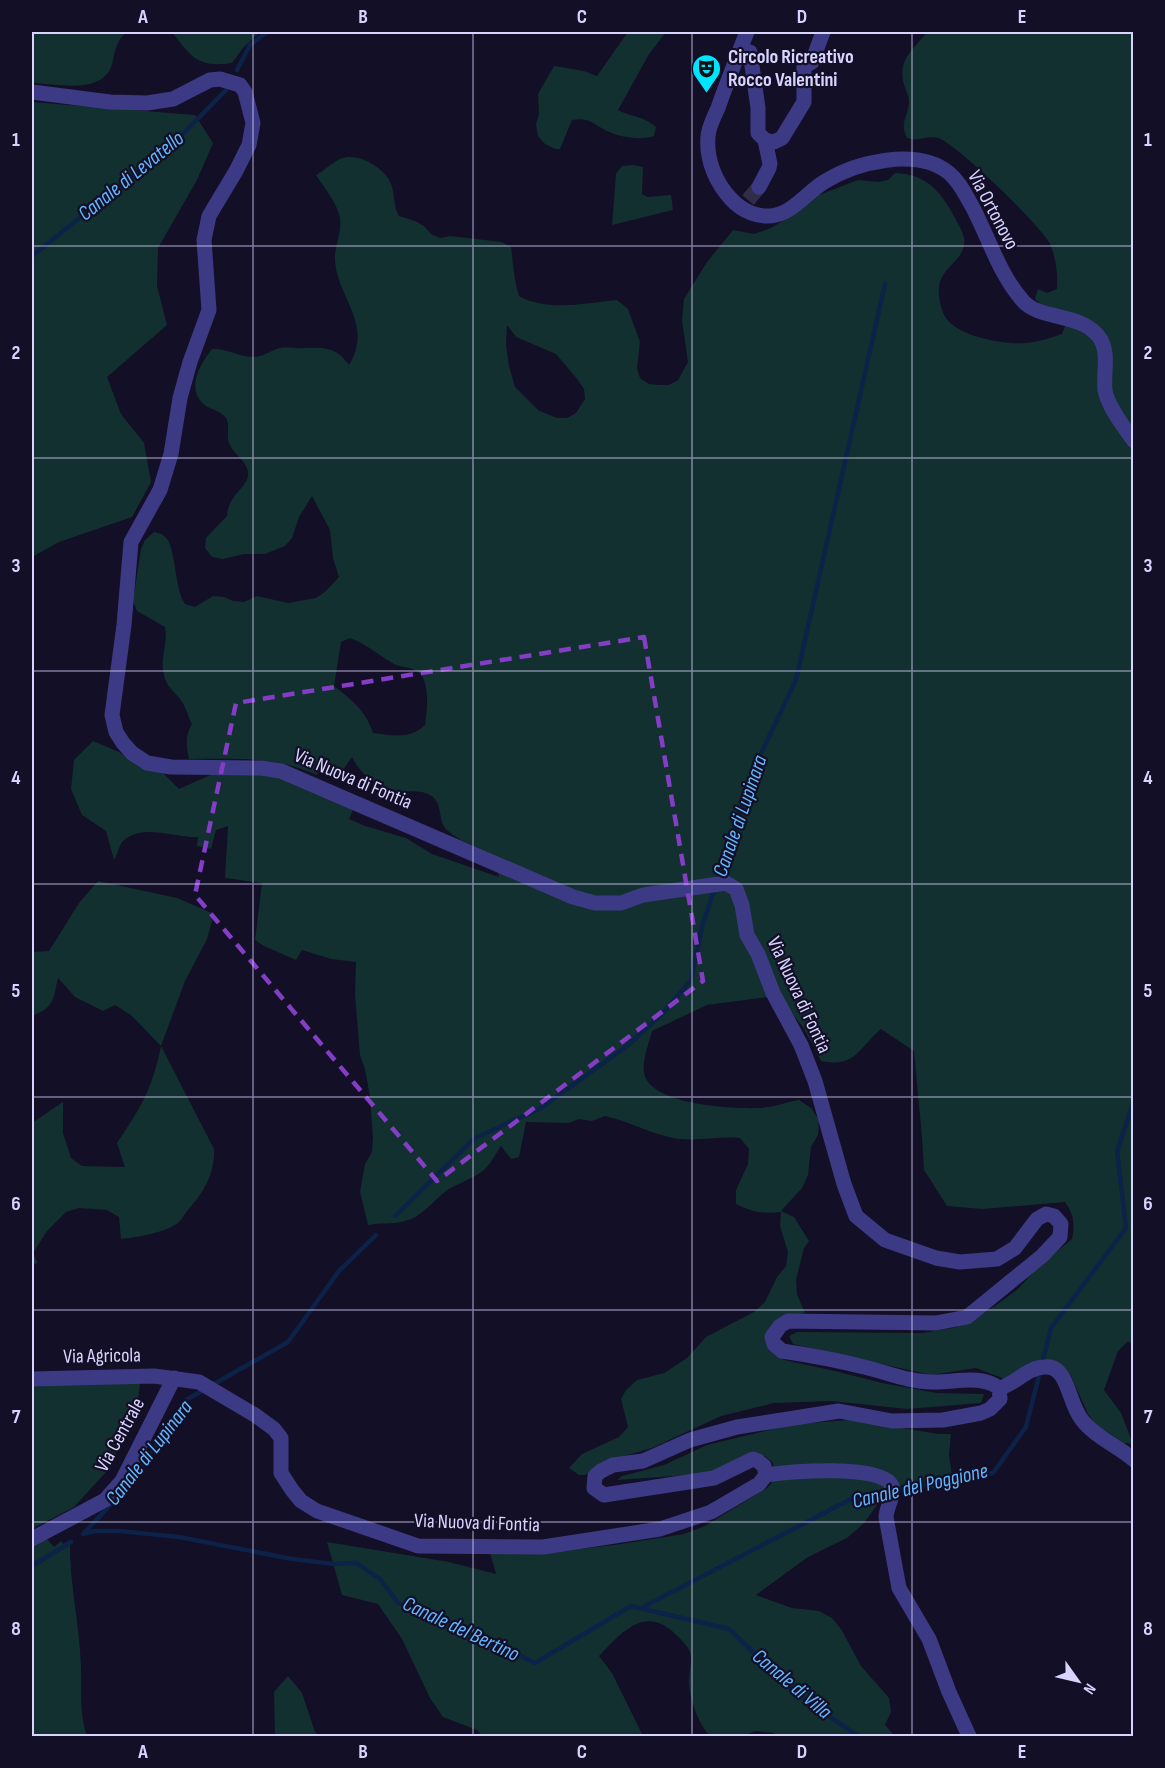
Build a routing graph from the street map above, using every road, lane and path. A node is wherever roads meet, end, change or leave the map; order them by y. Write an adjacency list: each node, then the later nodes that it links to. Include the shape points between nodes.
1 (823, 32): 5 (street, via 812,62 804,67 804,102 782,138 774,142)
2 (748, 36): 3 (street, Via Ortonovo)
3 (726, 85): 5 (street, via 734,87 750,52 758,133); 7 (street, Via Ortonovo, via 708,135 711,165 723,190 754,214 778,215 824,182 858,166 904,159 932,164 949,173 962,187 997,263 1025,304 1090,327 1101,338 1105,348 1106,392)
4 (32, 92): 10 (street, Via Nuova di Fontia, via 147,103 174,99 210,80 220,79 240,86 245,92 253,123 249,145 209,216 204,240 210,310 190,362 160,490 131,542 112,715 123,743 147,763 281,771 595,903 621,903 642,895 726,883 736,889 747,935 816,1081 856,1216 885,1240 960,1262 997,1259 1015,1248 1037,1219 1046,1214 1061,1224 1060,1237 1042,1256 967,1317 936,1323 788,1321 775,1331 774,1344 782,1351 897,1376 930,1382 990,1382)
5 (765, 140): 6 (street, via 770,166)
6 (759, 187)
7 (1134, 441)
8 (174, 1378): 9 (street, Via Agricola); 12 (street, Via Nuova di Fontia, via 199,1382 274,1429 281,1438 281,1473 301,1501 317,1511 418,1546 543,1547 660,1529 711,1512 759,1485); 13 (street, Via Centrale, via 122,1481 105,1500)
9 (32, 1379)
10 (999, 1388): 11 (street, via 1044,1366 1059,1372 1082,1420); 12 (street, via 1000,1399 990,1409 943,1420 892,1421 839,1412 737,1427 690,1440 643,1461 601,1470 595,1476 594,1488 604,1495 687,1484 714,1478 753,1460 764,1466)
11 (1134, 1460)
12 (766, 1475): 14 (street, via 838,1471 888,1480 892,1491 886,1517 899,1588 929,1639)
13 (32, 1539)
14 (969, 1737)

